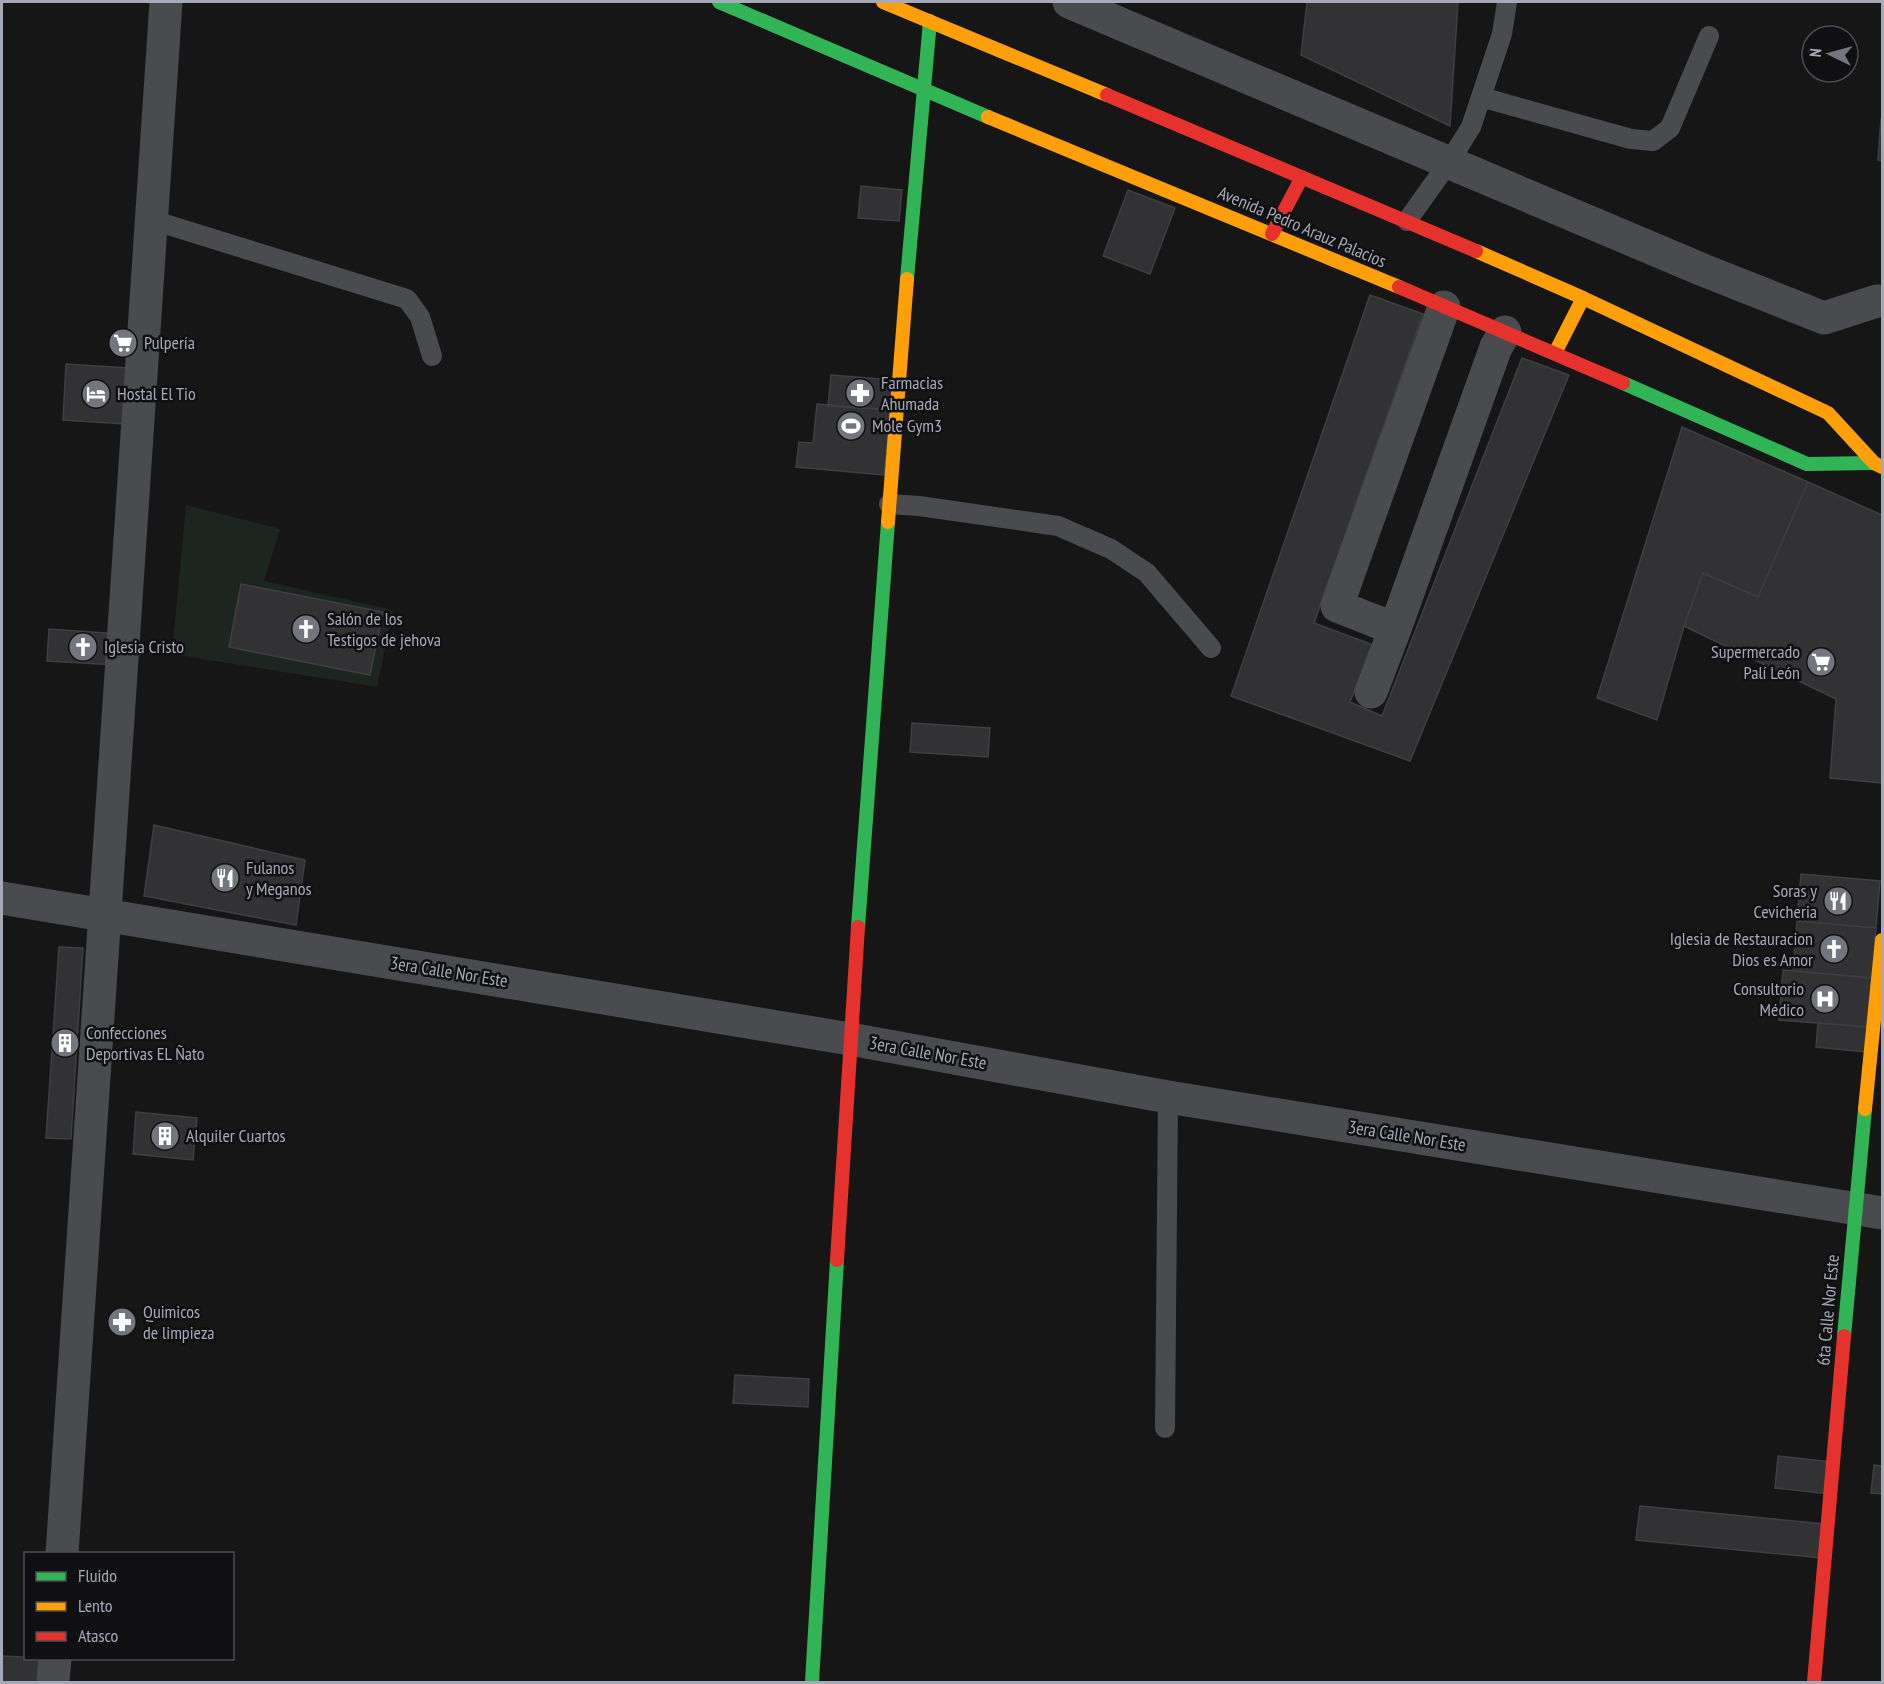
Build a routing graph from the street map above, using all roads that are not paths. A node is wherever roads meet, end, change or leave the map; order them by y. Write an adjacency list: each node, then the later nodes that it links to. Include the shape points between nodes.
1 (166, 2): 12 (street)
2 (719, 2): 8 (street, Avenida Pedro Arauz Palacios)
3 (883, 2): 6 (street, Avenida Pedro Arauz Palacios)
4 (1069, 2): 10 (street)
5 (1507, 2): 9 (lane, via 1502,34)
6 (930, 11): 8 (street); 11 (street, Avenida Pedro Arauz Palacios)
7 (1709, 36): 9 (lane, via 1670,128 1653,141 1631,139)
8 (922, 90): 14 (street, Avenida Pedro Arauz Palacios); 22 (street)
9 (1481, 97): 10 (lane, via 1472,127)
10 (1449, 162): 13 (lane); 16 (street, via 1824,318)
11 (1302, 177): 13 (street, Avenida Pedro Arauz Palacios); 14 (street)
12 (152, 220): 20 (lane, via 407,299 420,317); 27 (street)
13 (1407, 221): 15 (street, Avenida Pedro Arauz Palacios)
14 (1272, 234): 17 (street, Avenida Pedro Arauz Palacios)
15 (1583, 298): 19 (street); 21 (street, Avenida Pedro Arauz Palacios, via 1828,413)
16 (1877, 302)
17 (1444, 307): 18 (street, Avenida Pedro Arauz Palacios); 23 (street, via 1337,606)
18 (1505, 332): 19 (street, Avenida Pedro Arauz Palacios); 23 (street, via 1496,347)
19 (1555, 353): 21 (street, Avenida Pedro Arauz Palacios, via 1807,465)
20 (432, 356)
21 (1878, 461)
22 (889, 504): 24 (lane, via 1058,526 1111,549 1147,573); 29 (street)
23 (1395, 629): 25 (street)
24 (1211, 648)
25 (1371, 692)
26 (2, 898): 27 (street, 3era Calle Nor Este)
27 (105, 916): 29 (street, 3era Calle Nor Este); 33 (street)
28 (1882, 940): 31 (street, 6ta Calle Nor Este)
29 (850, 1039): 30 (street, 3era Calle Nor Este); 36 (street)
30 (1168, 1097): 31 (street, 3era Calle Nor Este); 32 (lane)
31 (1869, 1211): 37 (street, 6ta Calle Nor Este)
32 (1165, 1428)
33 (62, 1552)
34 (55, 1660): 35 (street)
35 (53, 1683)
36 (812, 1683)
37 (1814, 1683)

